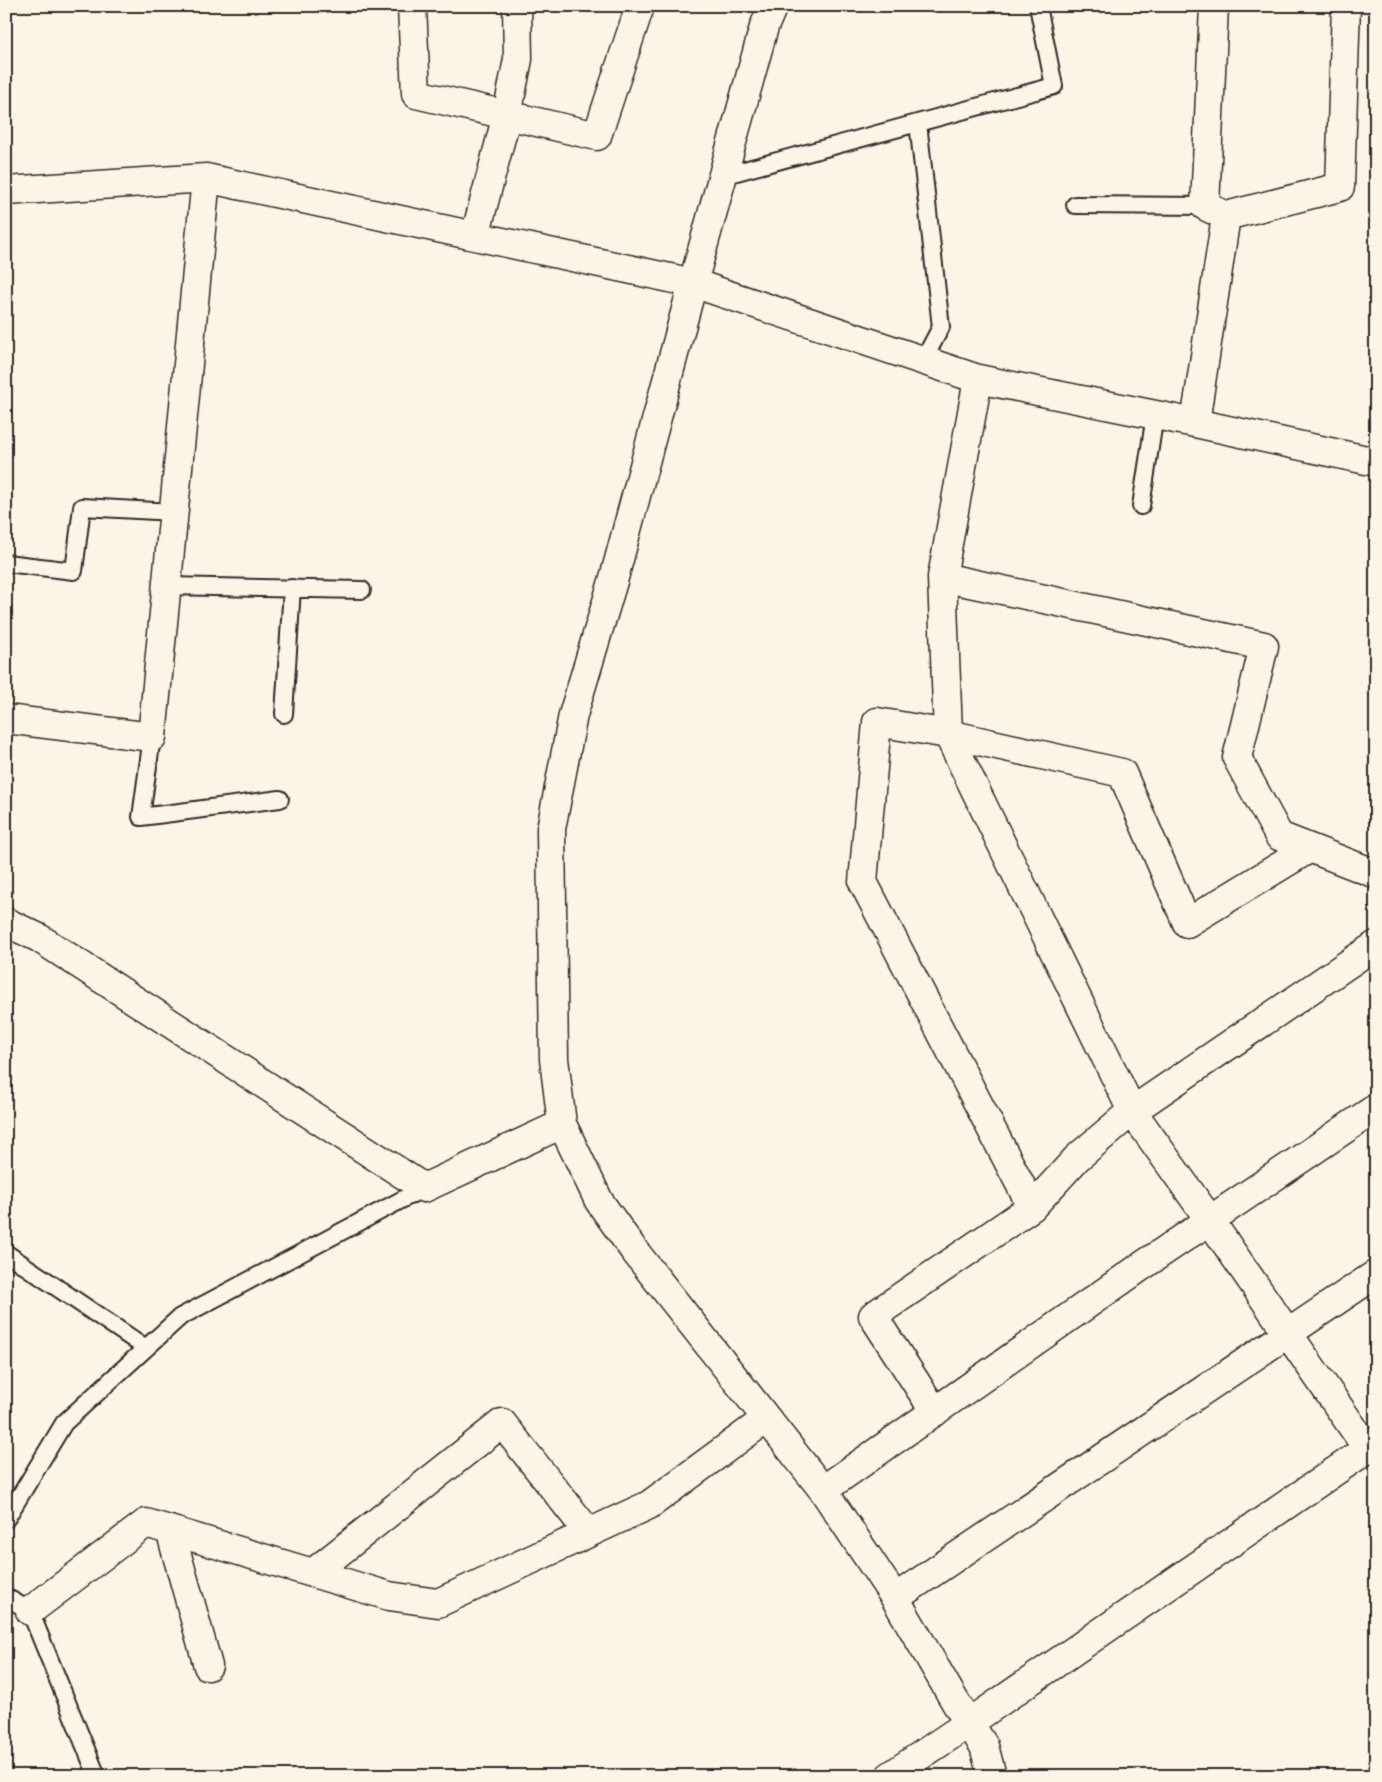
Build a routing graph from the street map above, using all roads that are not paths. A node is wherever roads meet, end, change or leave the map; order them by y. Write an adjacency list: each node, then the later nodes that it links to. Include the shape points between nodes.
1 (412, 6): 8 (street, via 416,94)
2 (517, 6): 8 (street, via 518,58)
3 (640, 6): 8 (street, via 597,136)
4 (773, 6): 10 (street, via 764,27)
5 (1038, 6): 9 (lane, via 1054,86)
6 (1214, 6): 14 (street)
7 (1346, 6): 14 (street, via 1340,187)
8 (507, 115): 15 (street)
9 (918, 123): 10 (lane); 17 (lane, via 941,327)
10 (722, 176): 16 (street)
11 (206, 178): 12 (street); 15 (street); 23 (street)
12 (6, 192)
13 (1075, 205): 14 (lane)
14 (1216, 211): 20 (street)
15 (475, 236): 16 (street)
16 (692, 283): 17 (street); 40 (street, via 614,578 573,715 551,829 554,1059)
17 (923, 361): 18 (street)
18 (978, 379): 19 (street); 25 (street)
19 (1155, 415): 20 (street); 22 (lane)
20 (1195, 422): 21 (street)
21 (1376, 462)
22 (1141, 506)
23 (174, 512): 24 (lane, via 82,507 74,571); 26 (street)
24 (6, 563)
25 (942, 577): 31 (street); 34 (street, via 1264,646 1237,758 1279,836)
26 (167, 586): 27 (lane); 32 (street)
27 (292, 588): 28 (lane); 29 (lane)
28 (362, 590)
29 (284, 714)
30 (6, 719): 32 (street)
31 (948, 734): 34 (street, via 1122,773 1187,923); 39 (street); 42 (street, via 877,722 863,882)
32 (152, 737): 33 (lane, via 141,817)
33 (280, 799)
34 (1310, 848): 35 (street)
35 (1376, 874)
36 (6, 922): 41 (street, via 39,938)
37 (1376, 945): 39 (street)
38 (1376, 1108): 43 (street)
39 (1132, 1112): 42 (street, via 1077,1158); 43 (street)
40 (562, 1124): 41 (street); 49 (street, via 599,1201)
41 (424, 1188): 47 (lane, via 180,1318)
42 (1032, 1207): 48 (street, via 873,1316)
43 (1210, 1220): 46 (street); 48 (street)
44 (6, 1253): 47 (lane)
45 (1376, 1274): 46 (street)
46 (1288, 1333): 50 (street); 57 (street)
47 (146, 1348): 52 (lane, via 64,1423)
48 (935, 1412): 51 (street)
49 (766, 1419): 51 (street); 54 (street, via 649,1505)
50 (1371, 1445): 60 (street)
51 (823, 1490): 57 (street)
52 (6, 1519)
53 (170, 1530): 55 (street); 58 (street, via 146,1523); 59 (street)
54 (589, 1533): 55 (street, via 438,1603 389,1596); 55 (street, via 502,1423)
55 (313, 1573)
56 (6, 1597): 58 (lane)
57 (895, 1598): 60 (street)
58 (30, 1611): 61 (lane)
59 (208, 1666)
60 (969, 1723): 62 (street); 63 (street, via 984,1746)
61 (97, 1776)
62 (890, 1776)
63 (992, 1776)

